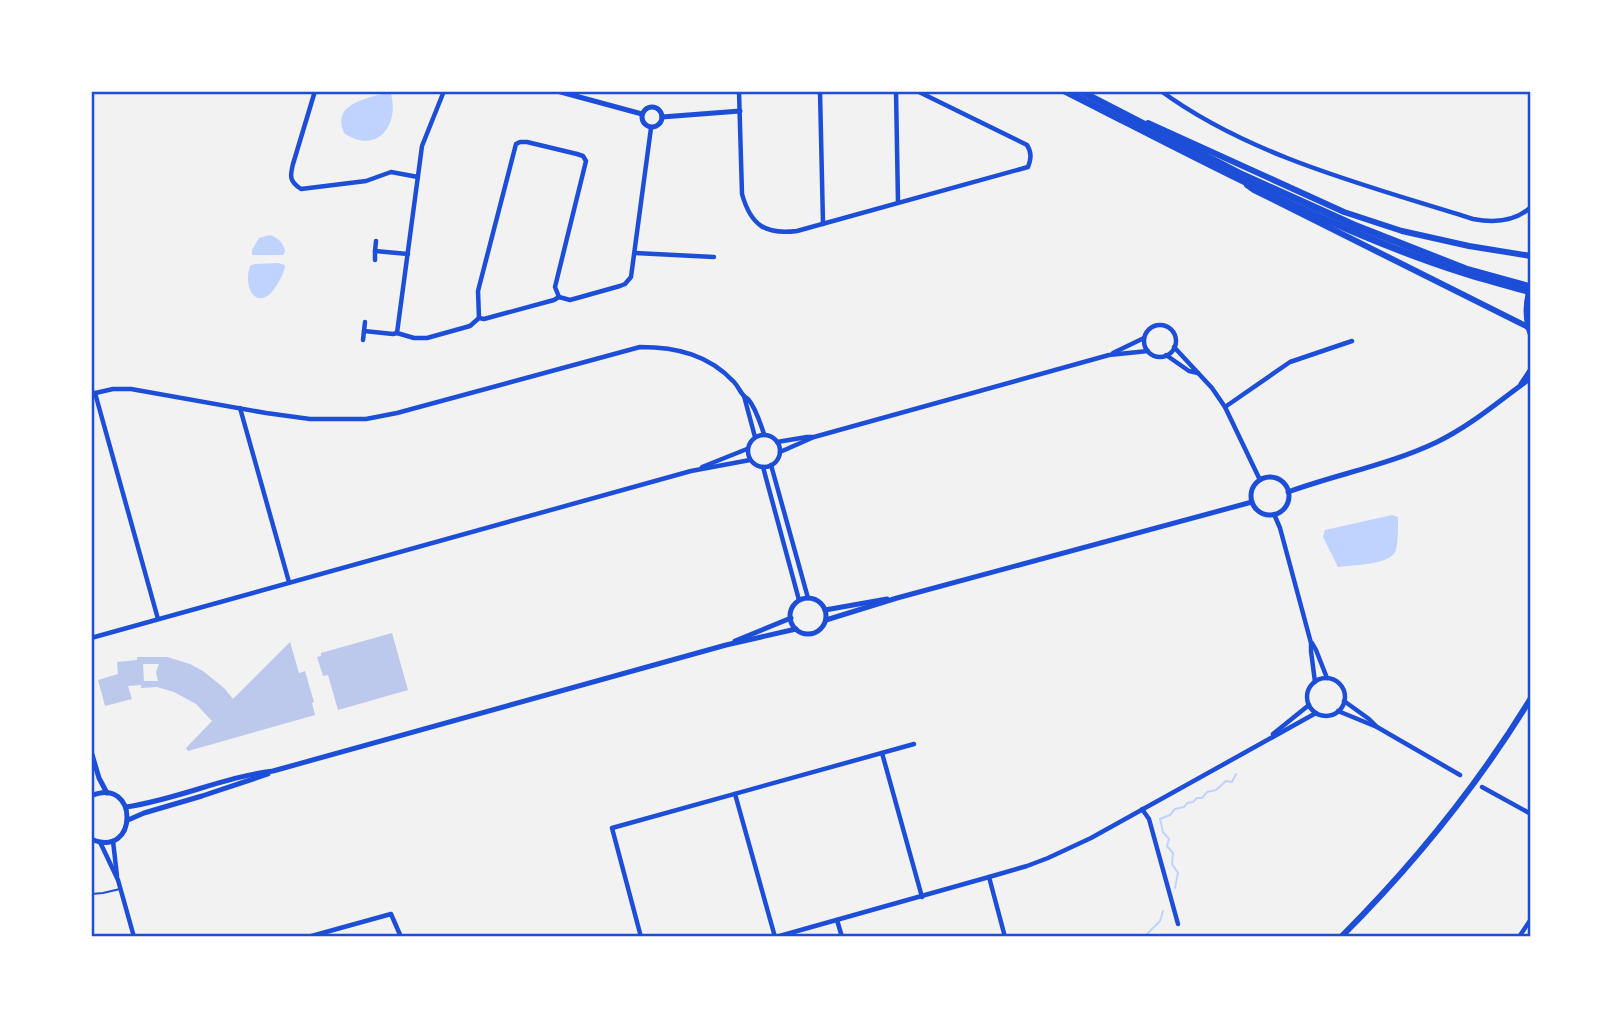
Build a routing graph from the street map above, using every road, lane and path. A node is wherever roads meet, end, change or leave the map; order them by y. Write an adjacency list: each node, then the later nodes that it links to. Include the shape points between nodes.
1 (315, 91): 16 (street, via 290,175 294,184 301,189 331,186 391,172)
2 (444, 91): 16 (street, via 422,146)
3 (557, 91): 13 (street)
4 (739, 91): 12 (street)
5 (820, 91): 20 (street)
6 (895, 91): 18 (street)
7 (917, 91): 18 (street, via 1027,145 1030,161 1028,167)
8 (1065, 91): 17 (highway)
9 (1080, 91): 11 (highway)
10 (1161, 91): 19 (street, via 1279,154 1474,219 1512,219)
11 (1119, 110): 25 (main road, via 1344,212 1402,231); 28 (highway, via 1243,175 1354,225)
12 (740, 111): 14 (street); 20 (street, via 742,194 751,216 772,232)
13 (642, 114): 14 (street, via 652,107); 15 (street, via 642,121)
14 (662, 117): 15 (street, via 660,124)
15 (651, 128): 23 (street)
16 (418, 177): 24 (street)
17 (1240, 179): 28 (highway, via 1407,253 1464,274); 32 (main road)
18 (898, 202): 20 (street)
19 (1531, 207)
20 (823, 224)
21 (376, 241): 22 (street)
22 (375, 251): 24 (street); 27 (street)
23 (635, 253): 26 (street); 29 (street, via 631,277 625,284 570,300)
24 (408, 254): 34 (street)
25 (1531, 256)
26 (714, 257)
27 (374, 260)
28 (1531, 289): 32 (main road)
29 (559, 297): 30 (street); 30 (street, via 555,288 586,161 577,154 520,142 514,150 478,290)
30 (479, 318): 34 (street, via 470,326 427,338)
31 (365, 322): 33 (street)
32 (1528, 327): 35 (main road)
33 (365, 331): 34 (street); 37 (street)
34 (397, 333)
35 (1531, 335)
36 (1144, 338): 39 (street, via 1154,326 1165,326 1174,334); 40 (street); 41 (street)
37 (363, 340)
38 (1352, 341): 49 (street, via 1290,362)
39 (1174, 347): 42 (street); 44 (street)
40 (1148, 351): 41 (street); 42 (street)
41 (1109, 355): 53 (street)
42 (1166, 355): 44 (street)
43 (1531, 369): 46 (street)
44 (1199, 374): 49 (street)
45 (1531, 378): 46 (street)
46 (1520, 386): 62 (street, via 1437,442)
47 (93, 394): 50 (street, via 131,389); 71 (street)
48 (743, 396): 50 (street, via 736,383 700,356 640,346 366,419 310,419); 51 (street, via 749,399); 52 (street)
49 (1225, 407): 61 (street)
50 (240, 408): 65 (street)
51 (764, 434): 52 (street); 54 (street)
52 (754, 437): 55 (street)
53 (814, 437): 54 (street); 56 (street)
54 (777, 442): 56 (street)
55 (747, 449): 57 (street); 60 (street)
56 (780, 453): 58 (street)
57 (750, 460): 59 (street); 60 (street)
58 (771, 465): 59 (street); 66 (street)
59 (763, 467): 68 (street)
60 (691, 471): 65 (street)
61 (1260, 480): 62 (street, via 1279,480); 63 (street, via 1252,490)
62 (1288, 492): 64 (street, via 1286,506)
63 (1252, 502): 64 (street, via 1261,513); 67 (street)
64 (1275, 514): 75 (street)
65 (289, 582): 71 (street)
66 (808, 598): 68 (street); 69 (street, via 817,600)
67 (897, 598): 69 (street); 72 (street)
68 (799, 600): 70 (street)
69 (825, 610): 72 (street)
70 (791, 618): 73 (street); 76 (street)
71 (158, 619): 74 (street)
72 (826, 620): 73 (street, via 816,632 805,634)
73 (796, 629): 76 (street)
74 (91, 638)
75 (1311, 643): 77 (street); 78 (street)
76 (726, 645): 89 (street)
77 (1327, 678): 78 (street); 80 (street, via 1343,688)
78 (1315, 682): 81 (street, via 1308,690)
79 (1531, 698): 117 (main road, via 1481,775 1395,880)
80 (1344, 701): 82 (street); 84 (street)
81 (1309, 705): 83 (street); 85 (street)
82 (1338, 711): 83 (street); 84 (street)
83 (1316, 713): 85 (street)
84 (1377, 727): 90 (street)
85 (1264, 741): 96 (street)
86 (914, 744): 88 (street)
87 (91, 751): 92 (street)
88 (882, 753): 93 (street); 106 (street)
89 (273, 771): 95 (street); 98 (street)
90 (1460, 775)
91 (1482, 787): 97 (street)
92 (107, 793): 94 (street); 95 (street)
93 (735, 794): 113 (street, via 611,828); 114 (street)
94 (91, 796)
95 (126, 807): 98 (street)
96 (1142, 809): 102 (street, via 1048,858); 109 (street, via 1149,819)
97 (1531, 814)
98 (128, 820): 100 (street, via 122,835)
99 (91, 839): 101 (street)
100 (113, 841): 101 (street); 103 (street)
101 (100, 842): 103 (street)
102 (989, 877): 106 (street); 116 (street)
103 (118, 880): 104 (street)
104 (121, 889): 105 (lane); 110 (street)
105 (91, 894)
106 (922, 897): 108 (street)
107 (1531, 919): 118 (street)
108 (837, 920): 114 (street); 115 (street)
109 (1178, 924)
110 (134, 937)
111 (308, 937): 112 (street, via 391,914)
112 (401, 937)
113 (641, 937)
114 (775, 937)
115 (842, 937)
116 (1005, 937)
117 (1341, 937)
118 (1519, 937)

